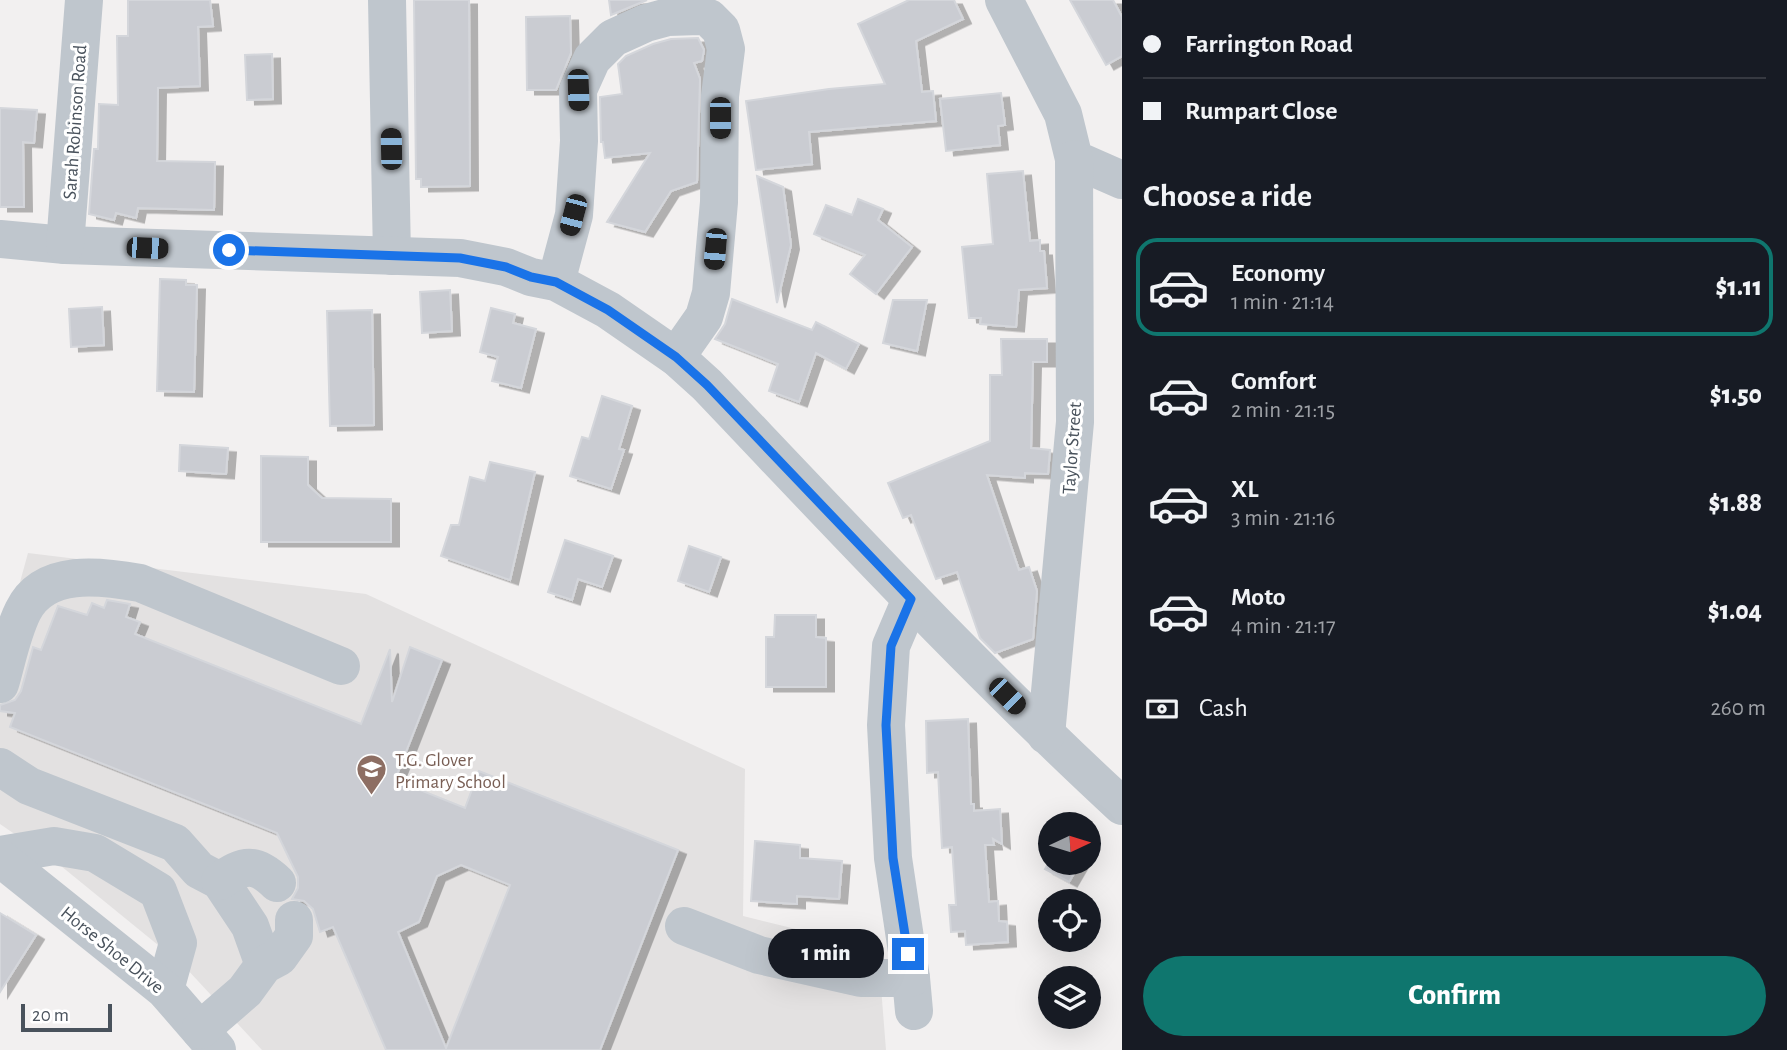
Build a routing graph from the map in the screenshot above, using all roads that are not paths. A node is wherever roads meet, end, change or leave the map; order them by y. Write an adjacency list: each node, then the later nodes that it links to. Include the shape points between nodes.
1 (84, 0): 7 (street, Sarah Robinson Road)
2 (387, 0): 8 (street)
3 (1003, 0): 4 (street, Taylor Street, via 1063,114)
4 (1074, 159): 5 (street); 14 (street, Taylor Street, via 1075,422)
5 (1122, 180)
6 (0, 239): 7 (street)
7 (65, 245): 8 (street)
8 (393, 256): 9 (street, via 460,258)
9 (556, 282): 10 (street, via 608,310); 10 (street, via 573,215 578,90 592,59 613,38 646,23 668,17 709,18 721,30 726,50 711,293 704,317)
10 (676, 357): 11 (street)
11 (911, 599): 14 (street); 21 (street, via 891,646 886,725 893,858 913,994 759,955)
12 (341, 666): 13 (street, via 140,583 82,579 54,581 36,593 23,611)
13 (0, 684)
14 (1046, 735): 16 (street)
15 (2, 775): 18 (street, via 175,843 199,870)
16 (1122, 806)
17 (0, 856): 23 (street, Horse Shoe Drive); 23 (street, via 54,846 94,852 158,891 178,943)
18 (220, 881): 19 (street, via 251,866); 22 (street, via 250,926)
19 (278, 883)
20 (294, 920): 22 (street, via 294,936 279,957)
21 (684, 926)
22 (264, 965): 24 (street)
23 (165, 990): 24 (street, Horse Shoe Drive)
24 (208, 1040)

